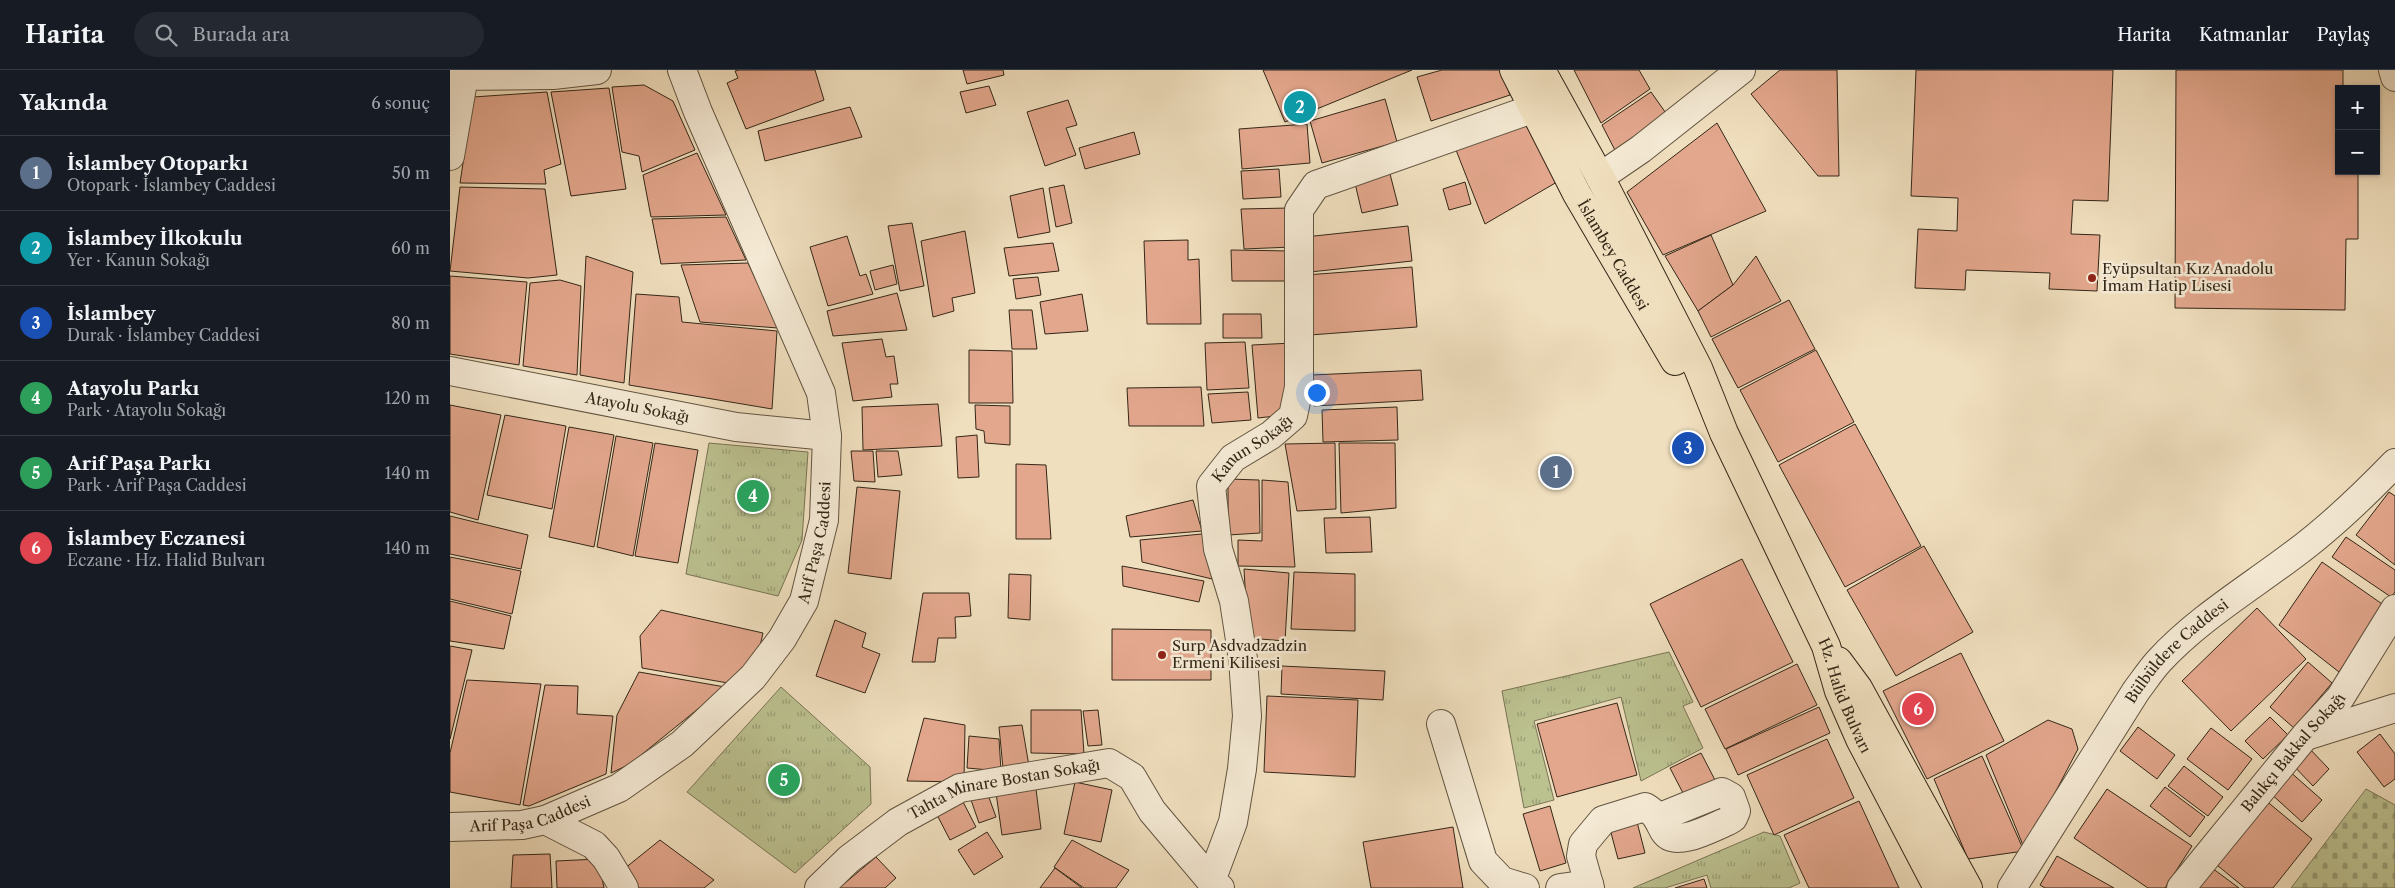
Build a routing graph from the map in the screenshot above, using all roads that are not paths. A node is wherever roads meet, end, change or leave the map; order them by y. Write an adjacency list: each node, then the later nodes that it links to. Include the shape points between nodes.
1 (597, 70): 7 (street, via 553,75)
2 (682, 70): 15 (street, Arif Paşa Caddesi, via 821,393)
3 (1514, 70): 9 (main road, İslambey Caddesi)
4 (1542, 70): 11 (main road, İslambey Caddesi)
5 (1741, 70): 11 (street)
6 (2393, 70): 8 (street)
7 (457, 76): 10 (street)
8 (2395, 77)
9 (1532, 109): 12 (main road, İslambey Caddesi); 25 (street, Kanun Sokağı, via 1316,186 1299,210 1299,387 1293,416 1271,435 1233,458 1211,486 1218,549 1234,601 1247,716 1233,822)
10 (450, 156)
11 (1600, 177): 12 (main road); 14 (main road, İslambey Caddesi, via 1698,368)
12 (1577, 194): 14 (main road, İslambey Caddesi, via 1685,379)
13 (450, 371): 15 (street, Atayolu Sokağı, via 736,427)
14 (1724, 433): 18 (main road, İslambey Caddesi)
15 (827, 436): 23 (street, Arif Paşa Caddesi, via 824,520 804,601 782,639 753,677 656,765 620,788)
16 (2395, 463): 33 (street, Bülbüldere Caddesi, via 2368,491 2295,553 2229,601 2159,662 2136,692)
17 (2395, 609): 21 (street, Balıkçı Bakkal Sokağı, via 2340,698)
18 (1826, 646): 31 (main road, Hz. Halid Bulvarı, via 1839,691 1860,739); 32 (main road, Hz. Halid Bulvarı, via 1858,688)
19 (2395, 708): 21 (street)
20 (1441, 724): 29 (street, via 1483,861 1502,881)
21 (2305, 736): 34 (street, Balıkçı Bakkal Sokağı)
22 (1658, 818): 26 (street, via 1645,807 1604,820 1583,844 1581,856)
23 (545, 820): 24 (street, Arif Paşa Caddesi, via 522,825); 27 (street, via 594,845)
24 (450, 827)
25 (1216, 884): 28 (street, Tahta Minare Bostan Sokağı, via 1152,811 1132,777 1109,763 960,788 898,822 849,859)
26 (1590, 886): 30 (street)
27 (624, 888)
28 (819, 888)
29 (1525, 888)
30 (1560, 888)
31 (1938, 888)
32 (1968, 888)
33 (2012, 888)
34 (2181, 888)

